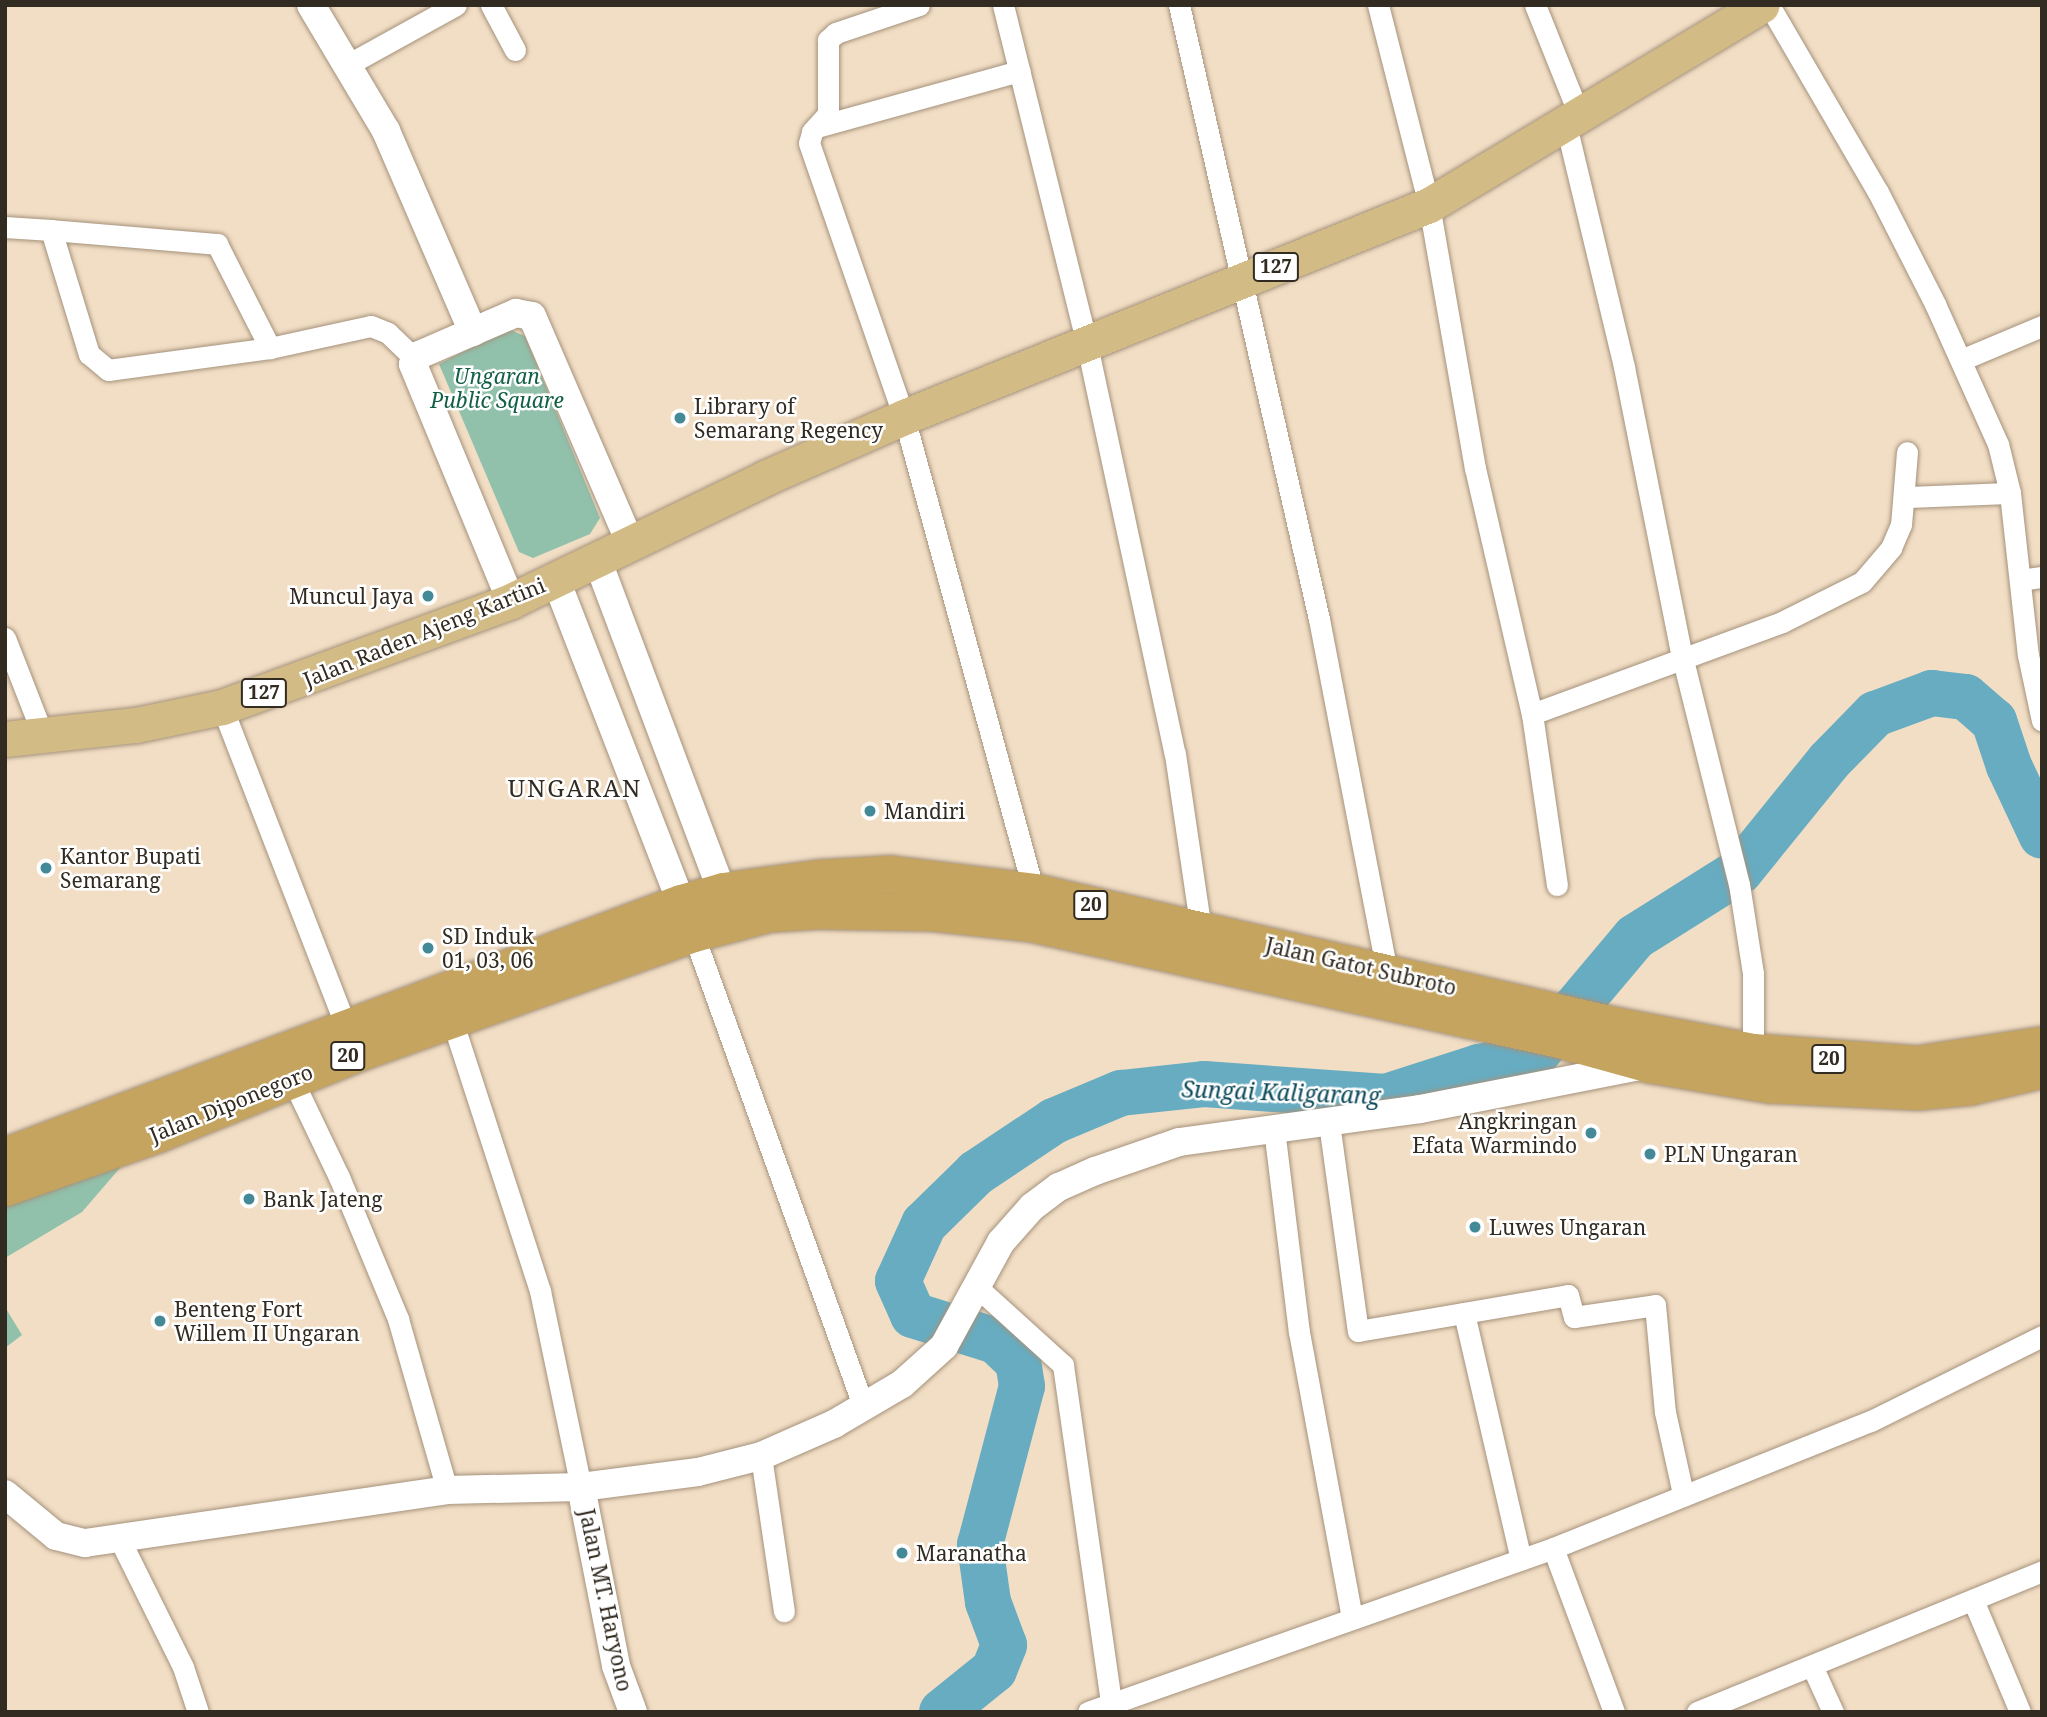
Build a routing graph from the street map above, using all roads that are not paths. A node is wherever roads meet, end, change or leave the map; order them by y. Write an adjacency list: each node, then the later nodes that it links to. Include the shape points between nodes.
1 (311, 5): 12 (street)
2 (456, 5): 12 (street)
3 (491, 5): 11 (street)
4 (919, 5): 15 (street, via 836,33 828,40 828,114)
5 (1003, 5): 13 (street)
6 (1179, 5): 19 (street)
7 (1378, 5): 16 (street)
8 (1535, 5): 14 (street)
9 (1762, 5): 14 (main road, 127)
10 (1769, 5): 25 (street, via 1878,192)
11 (515, 50)
12 (349, 64): 21 (street, via 397,155)
13 (1020, 71): 15 (street); 22 (street)
14 (1573, 121): 16 (main road, 127); 37 (street)
15 (820, 126): 26 (street, via 809,143)
16 (1429, 205): 19 (main road, 127); 39 (street, via 1475,468)
17 (5, 227): 18 (street)
18 (51, 230): 23 (street, via 217,244); 23 (street, via 89,354 108,370)
19 (1242, 281): 22 (main road, 127); 50 (street, via 1319,619)
20 (2042, 326): 25 (street)
21 (473, 331): 24 (street); 30 (street, via 516,313 528,313 536,320)
22 (1087, 345): 26 (main road, 127); 49 (street, via 1175,754)
23 (270, 348): 24 (street, via 371,326 387,333)
24 (414, 358): 35 (street)
25 (1961, 360): 28 (street, via 1998,444)
26 (904, 416): 30 (main road, 127); 46 (street)
27 (1907, 452): 29 (street)
28 (2010, 493): 29 (street); 34 (street)
29 (1906, 497): 37 (street, via 1892,548 1862,582 1782,622)
30 (630, 542): 31 (main road, Jalan Raden Ajeng Kartini / 127)
31 (597, 559): 33 (main road, Jalan Raden Ajeng Kartini / 127); 41 (street)
32 (2042, 578): 34 (street)
33 (556, 580): 35 (main road, Jalan Raden Ajeng Kartini / 127); 44 (street)
34 (2020, 580): 40 (street)
35 (511, 601): 38 (main road, Jalan Raden Ajeng Kartini / 127)
36 (5, 638): 42 (street)
37 (1682, 656): 39 (street); 55 (street, via 1739,884 1754,973)
38 (222, 706): 42 (main road, Jalan Raden Ajeng Kartini / 127); 53 (street)
39 (1532, 714): 45 (street)
40 (2042, 721)
41 (665, 735): 44 (street); 47 (street)
42 (44, 738): 43 (main road, Jalan Raden Ajeng Kartini / 127)
43 (5, 739)
44 (624, 752): 48 (street)
45 (1557, 885)
46 (1034, 892): 47 (highway, Jalan Gatot Subroto / 20, via 890,874 821,877); 49 (highway, Jalan Gatot Subroto / 20)
47 (727, 906): 48 (highway, Jalan Gatot Subroto / 20); 51 (highway, Jalan Gatot Subroto / 20, via 769,913 887,909 1032,923)
48 (687, 918): 52 (highway, Jalan Diponegoro / 20); 53 (highway, Jalan Diponegoro / 20); 66 (street)
49 (1201, 931): 50 (highway, Jalan Gatot Subroto / 20)
50 (1387, 971): 51 (highway, Jalan Gatot Subroto / 20)
51 (1490, 1010): 55 (highway, Jalan Gatot Subroto / 20, via 1617,1026); 56 (highway, Jalan Gatot Subroto / 20, via 1559,1039)
52 (452, 1020): 58 (highway, Jalan Diponegoro / 20); 68 (street, via 540,1291)
53 (346, 1027): 61 (highway, Jalan Diponegoro / 20)
54 (2042, 1045): 55 (highway, Jalan Gatot Subroto / 20, via 1918,1064)
55 (1753, 1052)
56 (1650, 1064): 57 (highway, Jalan Gatot Subroto / 20, via 1770,1084 1857,1091 1970,1086); 59 (street)
57 (2042, 1069)
58 (292, 1079): 62 (highway, Jalan Diponegoro / 20, via 156,1134); 69 (street, via 398,1319)
59 (1329, 1123): 60 (street); 64 (street, via 1358,1331)
60 (1274, 1129): 63 (street, via 1179,1142 1059,1187 1031,1207 1001,1242); 78 (street, via 1299,1332)
61 (5, 1156)
62 (5, 1187)
63 (972, 1296): 66 (street, via 944,1346 902,1384); 80 (street, via 1063,1365)
64 (1464, 1313): 71 (street, via 1568,1295 1574,1317 1655,1305 1665,1412); 74 (street)
65 (2042, 1336): 71 (street, via 1871,1421)
66 (864, 1408): 67 (street)
67 (761, 1456): 68 (street, via 698,1472); 77 (street)
68 (581, 1487): 69 (street); 82 (street, Jalan MT. Haryono, via 616,1666)
69 (447, 1490): 72 (street)
70 (5, 1494): 72 (street, via 56,1536 85,1544)
71 (1683, 1494): 73 (street)
72 (120, 1540): 81 (street, via 183,1667)
73 (1553, 1548): 74 (street); 84 (street)
74 (1521, 1559): 78 (street)
75 (2042, 1571): 76 (street)
76 (1973, 1600): 79 (street); 87 (street)
77 (783, 1611)
78 (1352, 1617): 80 (street)
79 (1812, 1666): 85 (street); 86 (street)
80 (1111, 1703): 83 (street)
81 (198, 1712)
82 (633, 1712)
83 (1087, 1712)
84 (1614, 1712)
85 (1697, 1712)
86 (1833, 1712)
87 (2020, 1712)

